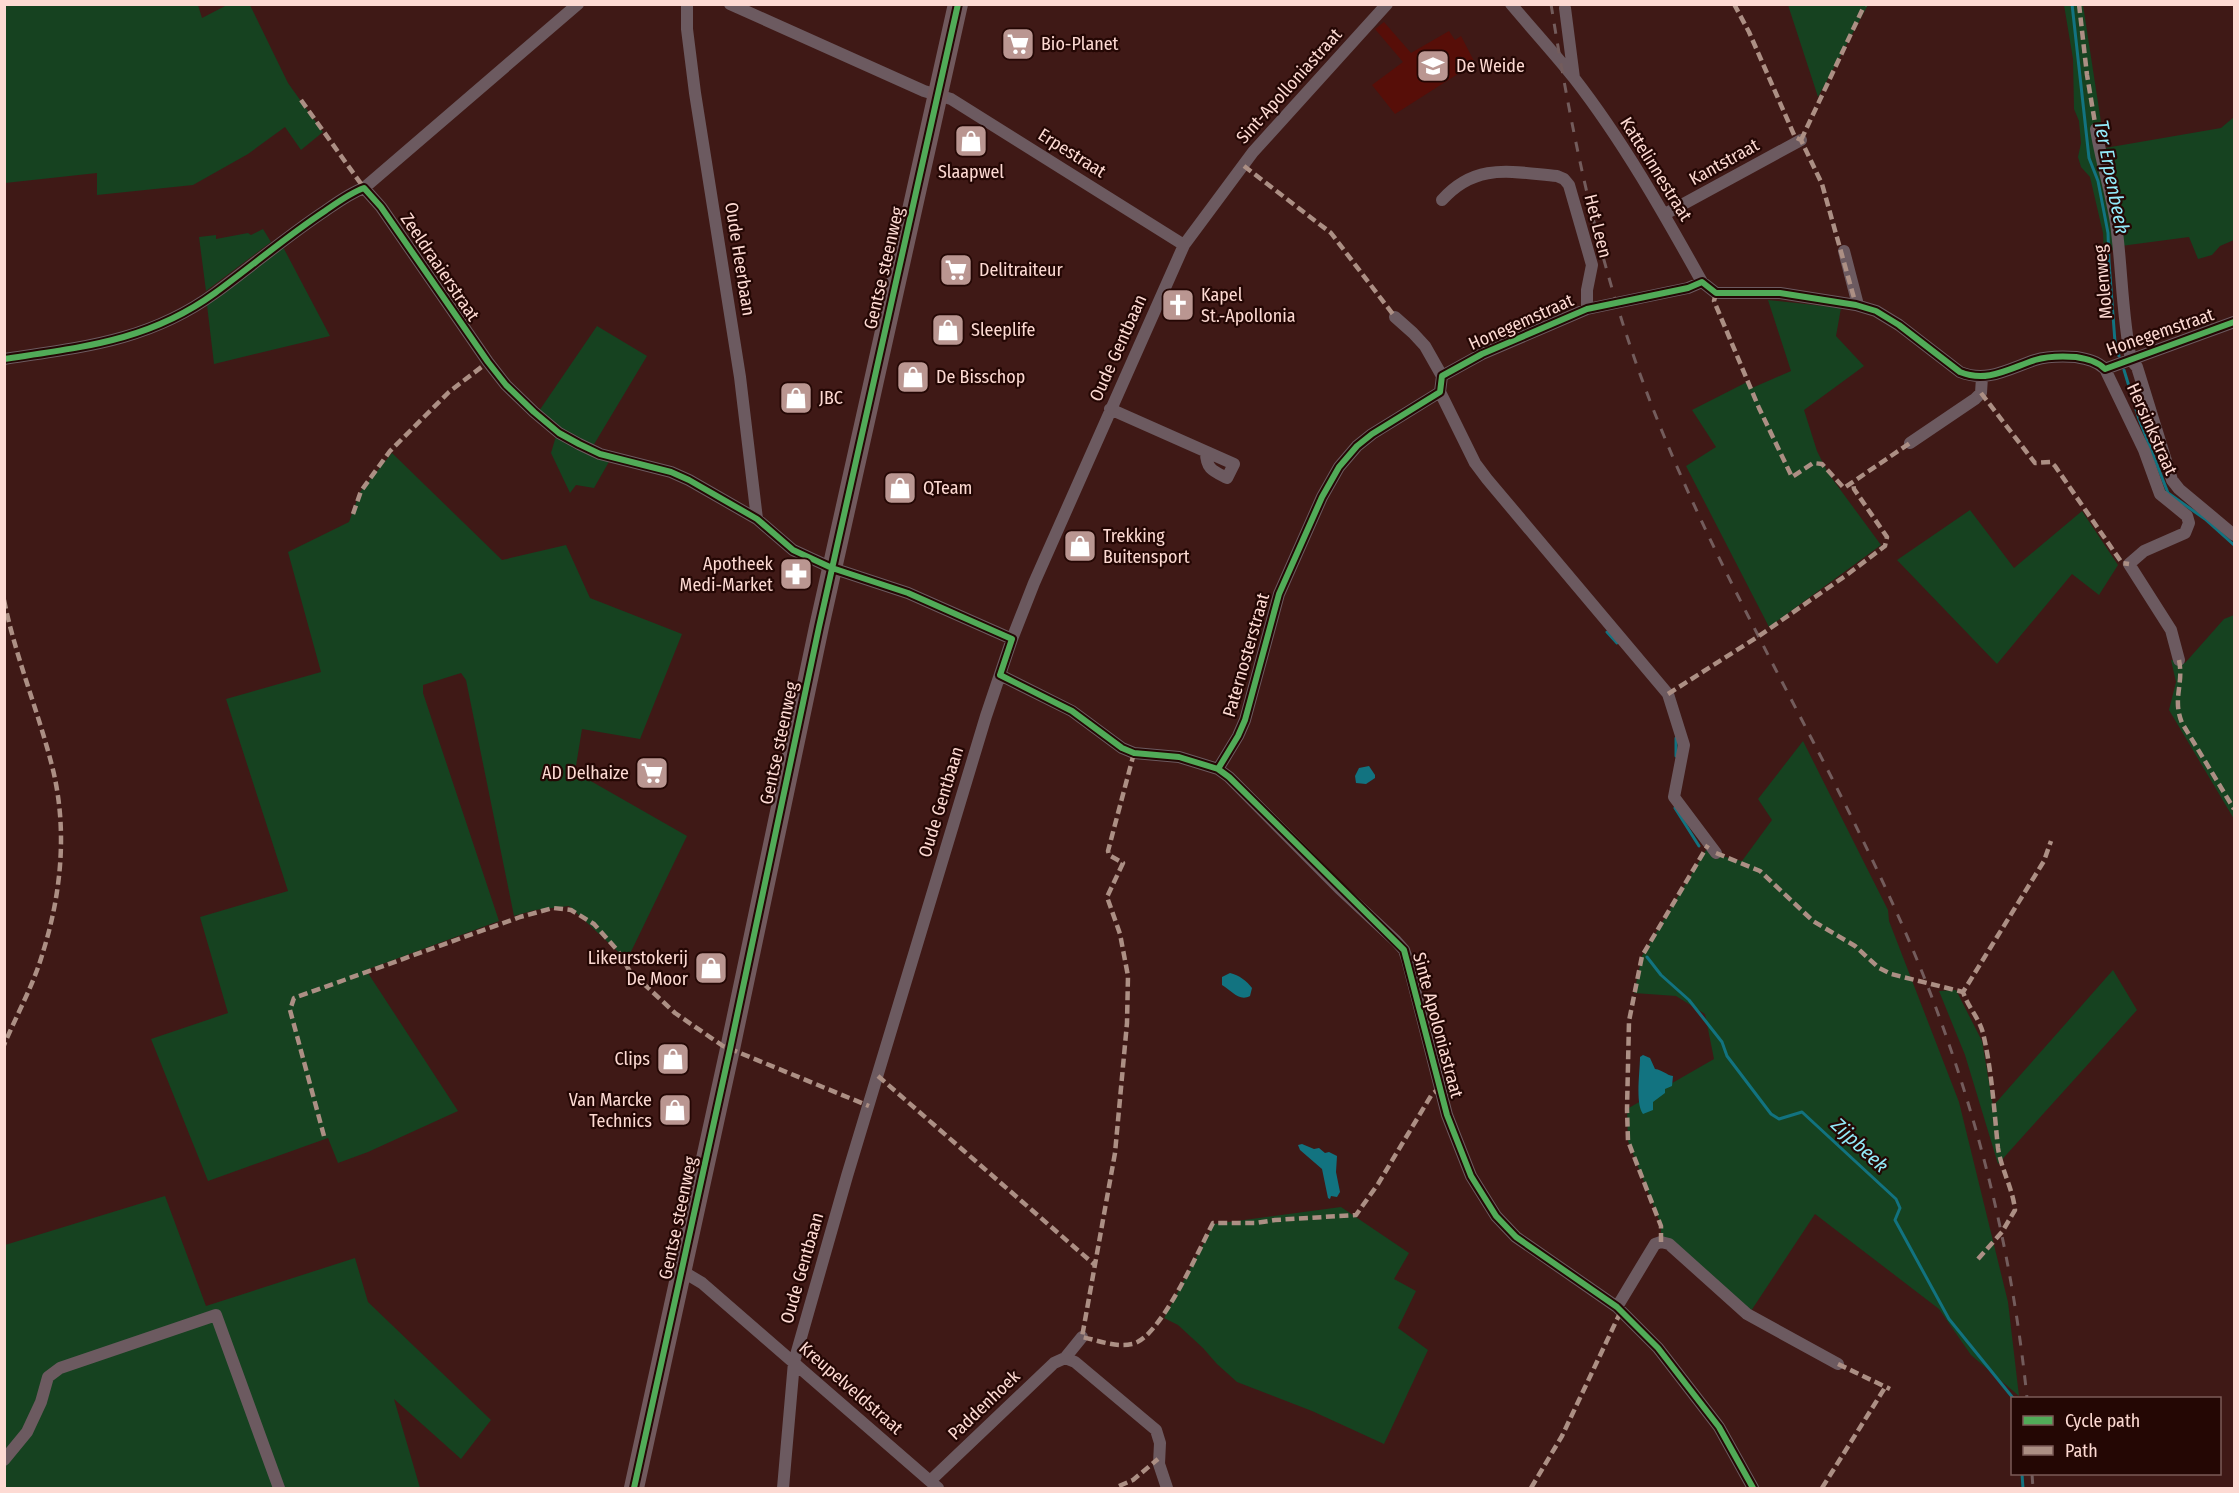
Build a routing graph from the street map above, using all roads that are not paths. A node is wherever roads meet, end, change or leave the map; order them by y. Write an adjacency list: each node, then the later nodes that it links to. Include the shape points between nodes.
1 (578, 4): 13 (street)
2 (687, 4): 32 (street, Oude Heerbaan, via 695,93 740,377)
3 (730, 4): 9 (street, Erpestraat)
4 (958, 4): 9 (main road, Gentse steenweg)
5 (1387, 4): 12 (street, Sint-Apolloniastraat)
6 (1511, 4): 8 (street, Kattelinnestraat)
7 (1565, 8): 8 (street, Kattelinnestraat)
8 (1574, 78): 15 (street, Kattelinnestraat)
9 (939, 95): 16 (street, Erpestraat); 34 (main road, Gentse steenweg)
10 (2096, 129): 24 (street, Molenweg, via 2116,226)
11 (1801, 140): 15 (street, Kantstraat)
12 (1244, 166): 16 (street, Oude Gentbaan)
13 (364, 188): 23 (street, via 310,220 215,293 167,323 96,345); 32 (street, Zeeldraaierstraat, via 483,357 534,412 559,433 600,454 671,472)
14 (1442, 200): 20 (street, Het Leen, via 1454,187 1482,172 1496,170 1564,179 1592,265)
15 (1665, 214): 18 (street, Kattelinnestraat)
16 (1184, 245): 29 (street, Oude Gentbaan)
17 (1845, 251): 19 (street)
18 (1702, 282): 19 (street, via 1716,293 1780,293); 20 (street, Honegemstraat)
19 (1858, 305): 27 (street, via 1899,325 1960,372)
20 (1587, 309): 26 (street, Honegemstraat, via 1482,354)
21 (1395, 317): 26 (street, via 1425,346)
22 (2235, 322): 24 (street, Honegemstraat)
23 (4, 359)
24 (2131, 360): 25 (street, Honegemstraat); 33 (street, Molenweg, via 2137,367 2172,480)
25 (2105, 369): 27 (street, Honegemstraat, via 2087,358 2051,356); 36 (street, Hersinkstraat, via 2144,450 2160,494 2187,516 2189,523 2185,532 2144,551 2129,564 2171,630)
26 (1442, 376): 28 (street)
27 (1982, 377): 30 (street, via 1981,393 1975,399)
28 (1440, 392): 38 (street, Paternosterstraat, via 1364,440 1346,457 1322,496 1279,594 1245,720); 39 (street, via 1475,463 1668,694 1684,746 1674,797)
29 (1110, 409): 31 (street); 35 (street, Oude Gentbaan)
30 (1910, 443)
31 (1206, 452)
32 (756, 519): 34 (street, Zeeldraaierstraat, via 794,550)
33 (2235, 535)
34 (832, 568): 35 (street, via 908,593); 40 (main road, Gentse steenweg)
35 (1012, 639): 37 (street, Oude Gentbaan)
36 (2179, 660)
37 (1000, 675): 38 (street, Sinte Apoloniastraat, via 1072,711 1122,748 1134,753 1168,754); 44 (street, Oude Gentbaan)
38 (1218, 769): 41 (street, Sinte Apoloniastraat, via 1404,950 1447,1115 1472,1176 1496,1216 1516,1237)
39 (1712, 849)
40 (682, 1271): 44 (street, Kreupelveldstraat, via 702,1283); 49 (main road, Gentse steenweg)
41 (1617, 1307): 45 (street, via 1655,1244 1669,1244 1747,1314); 52 (street, Sinte Apoloniastraat, via 1658,1348 1703,1404)
42 (1082, 1337): 43 (street, Paddenhoek)
43 (1065, 1358): 47 (street, Paddenhoek, via 1054,1363); 51 (street, via 1075,1362 1156,1430 1159,1464)
44 (794, 1362): 47 (street, Kreupelveldstraat); 50 (street, Oude Gentbaan)
45 (1838, 1364)
46 (4, 1460): 48 (street, via 27,1432 48,1377 60,1368 216,1315)
47 (934, 1485)
48 (279, 1488)
49 (634, 1488)
50 (783, 1488)
51 (1167, 1488)
52 (1753, 1488)

